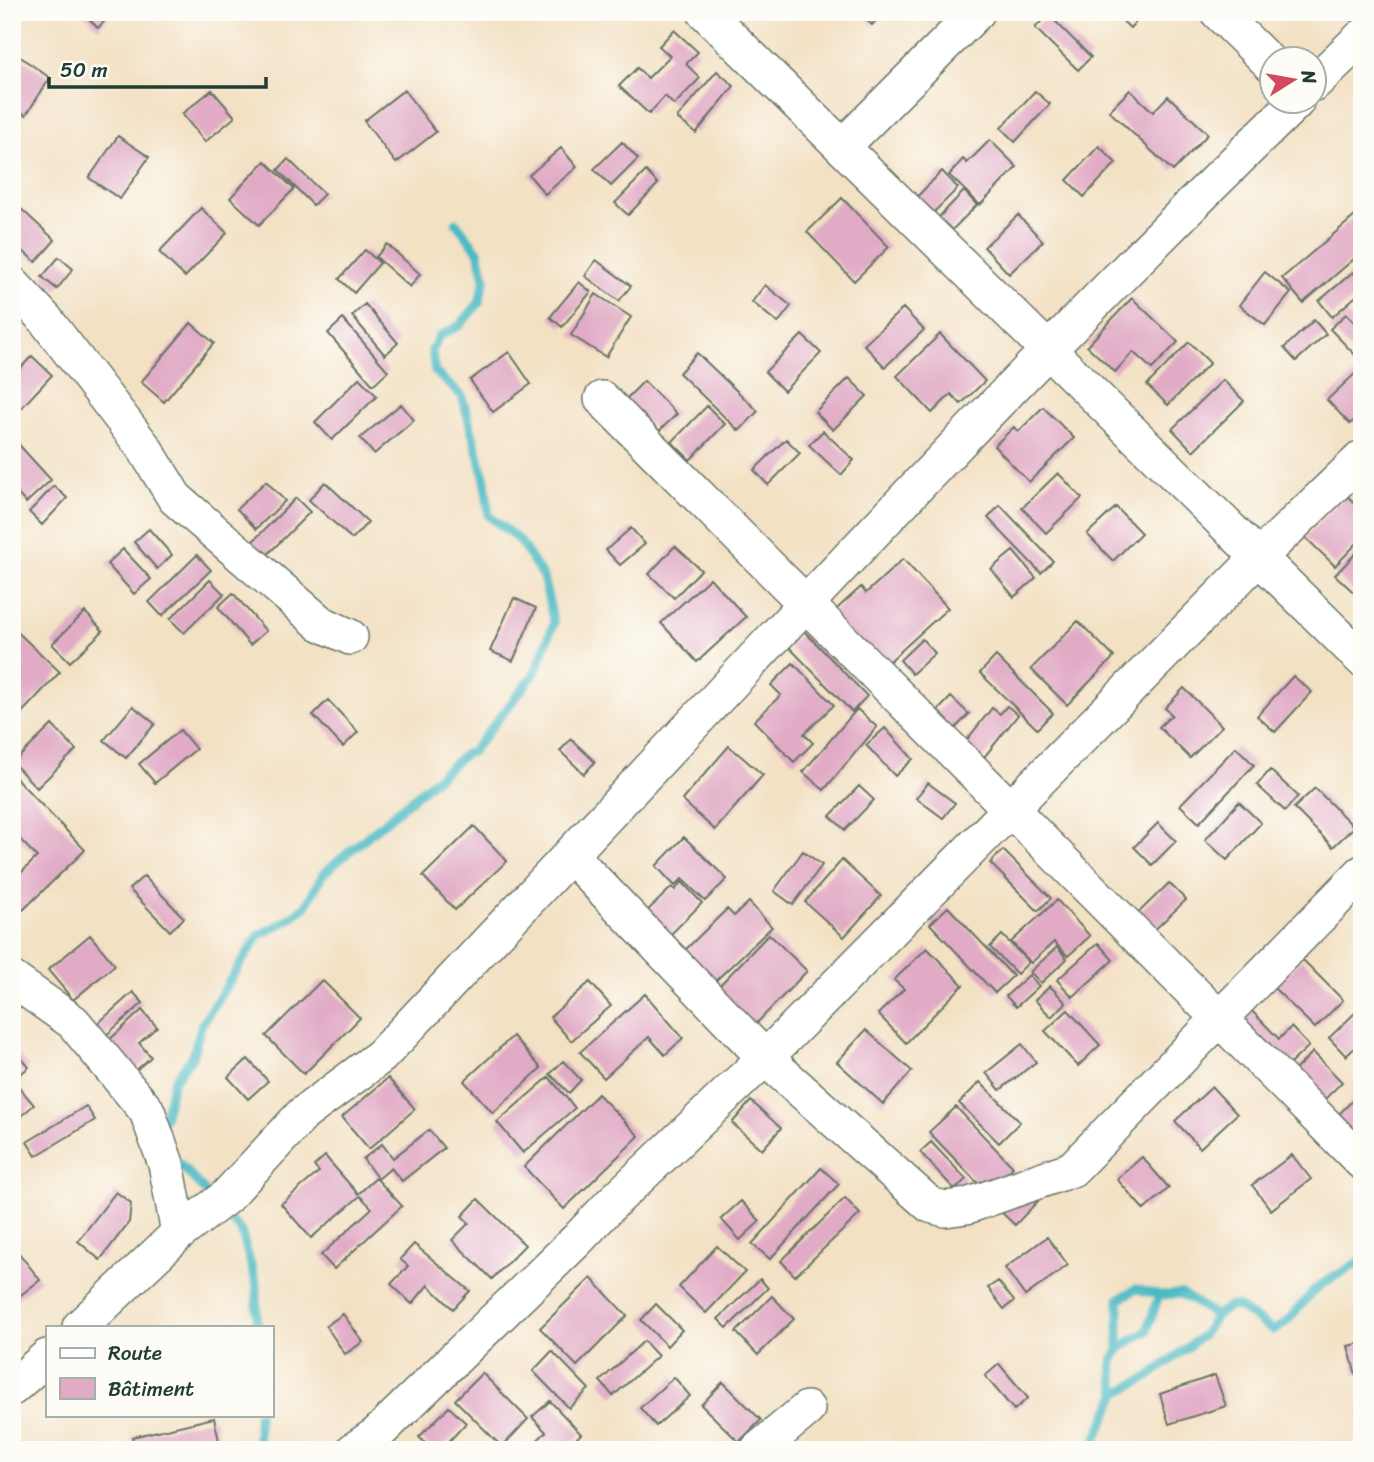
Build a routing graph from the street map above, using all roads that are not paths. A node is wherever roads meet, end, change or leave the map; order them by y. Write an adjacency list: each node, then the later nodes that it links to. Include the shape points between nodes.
1 (705, 12): 8 (street)
2 (977, 12): 8 (street)
3 (1218, 12): 5 (street)
4 (1362, 37): 6 (street)
5 (1258, 51)
6 (1328, 70)
7 (1282, 116): 10 (street)
8 (842, 147): 10 (street)
9 (12, 284): 15 (street, via 45,319 145,449 175,498 320,623)
10 (1049, 351): 13 (street); 14 (street)
11 (602, 399): 14 (street)
12 (1362, 458): 13 (street)
13 (1259, 557): 16 (street); 17 (street)
14 (806, 604): 17 (street); 18 (street)
15 (350, 636)
16 (1362, 659)
17 (1010, 809): 21 (street); 22 (street)
18 (571, 856): 22 (street); 24 (street, via 381,1056 303,1114 216,1204)
19 (1362, 873): 21 (street)
20 (12, 979): 24 (street, via 73,1022 147,1111 166,1164)
21 (1219, 1018): 22 (street, via 1072,1169 967,1206 945,1209 930,1205); 23 (street)
22 (765, 1058): 29 (street, via 386,1425)
23 (1362, 1161)
24 (179, 1233): 25 (street)
25 (81, 1326)
26 (46, 1358): 27 (street)
27 (12, 1388)
28 (807, 1409): 30 (street)
29 (354, 1450)
30 (758, 1450)

